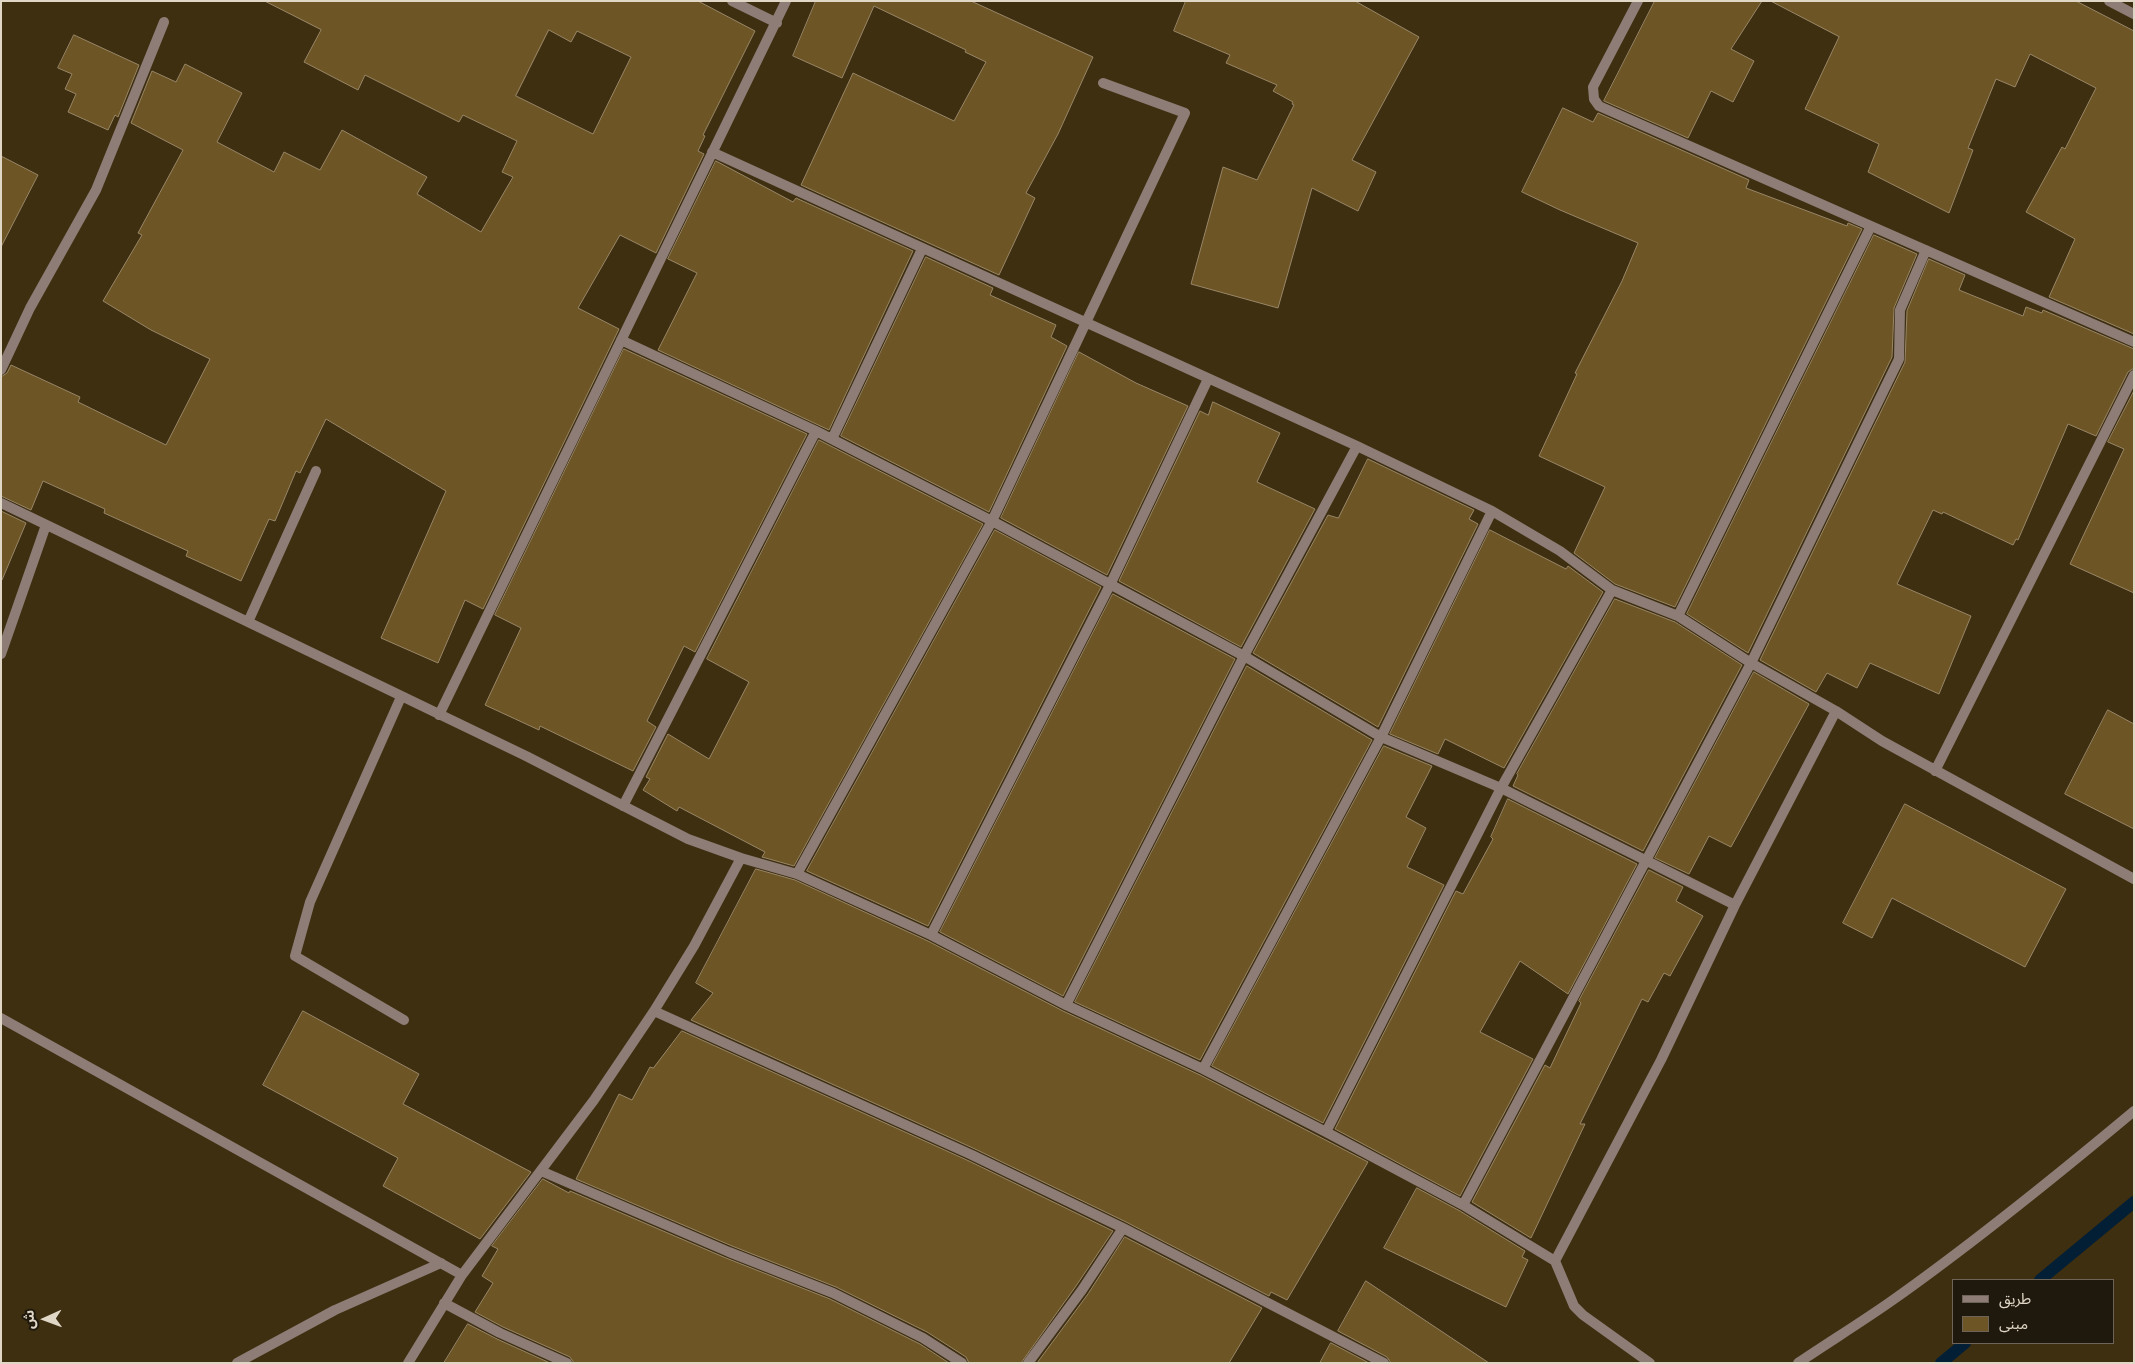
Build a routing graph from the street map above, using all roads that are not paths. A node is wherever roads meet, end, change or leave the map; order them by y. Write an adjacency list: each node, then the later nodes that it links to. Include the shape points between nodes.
1 (732, 1): 7 (street)
2 (786, 1): 7 (street)
3 (1638, 1): 10 (street, via 1593,87 1594,99 1599,106)
4 (2109, 1): 5 (street)
5 (2134, 14)
6 (164, 22): 16 (street, via 96,190 30,308)
7 (777, 23): 9 (street)
8 (1103, 83): 13 (street, via 1185,113)
9 (712, 152): 11 (street); 14 (street)
10 (1871, 226): 12 (street); 29 (street)
11 (922, 249): 13 (street); 20 (street)
12 (1926, 250): 15 (street); 33 (street, via 1900,310 1899,359)
13 (1086, 324): 18 (street); 25 (street)
14 (621, 340): 19 (street); 36 (street)
15 (2134, 342)
16 (1, 370)
17 (2134, 375): 38 (street)
18 (1208, 379): 21 (street); 27 (street)
19 (816, 432): 20 (street); 40 (street)
20 (832, 440): 25 (street)
21 (1357, 446): 24 (street); 32 (street)
22 (316, 471): 30 (street)
23 (1, 503): 26 (street)
24 (1492, 511): 28 (street, via 1560,551); 37 (street)
25 (992, 521): 27 (street); 43 (street)
26 (46, 525): 30 (street); 31 (street)
27 (1110, 585): 32 (street); 46 (street)
28 (1612, 590): 29 (street); 39 (street)
29 (1678, 616): 33 (street)
30 (248, 622): 34 (street)
31 (1, 654)
32 (1244, 656): 37 (street); 47 (street)
33 (1751, 663): 35 (street); 42 (street)
34 (401, 697): 36 (street); 50 (street, via 310,902 295,956)
35 (1836, 711): 38 (street); 45 (street)
36 (439, 715): 40 (street)
37 (1381, 737): 39 (street); 51 (street)
38 (1935, 771): 44 (street)
39 (1501, 788): 42 (street); 53 (street)
40 (623, 806): 41 (street, via 688,839)
41 (741, 858): 43 (street); 48 (street, via 694,946)
42 (1646, 861): 45 (street); 55 (street)
43 (797, 874): 46 (street)
44 (2134, 878)
45 (1734, 905): 57 (street, via 1661,1060)
46 (931, 935): 47 (street)
47 (1066, 1005): 51 (street)
48 (654, 1011): 54 (street); 56 (street, via 972,1155)
49 (1, 1018): 58 (street)
50 (404, 1020)
51 (1203, 1069): 53 (street)
52 (2134, 1111): 68 (street, via 1971,1243)
53 (1326, 1132): 55 (street)
54 (541, 1171): 59 (street); 64 (street, via 833,1293 923,1338)
55 (1463, 1204): 57 (street)
56 (1123, 1228): 65 (street); 66 (street)
57 (1555, 1261): 67 (street, via 1574,1306)
58 (440, 1263): 59 (street); 61 (street, via 336,1310)
59 (462, 1275): 60 (street)
60 (444, 1303): 62 (street); 63 (street)
61 (237, 1363)
62 (408, 1363)
63 (567, 1363)
64 (962, 1363)
65 (1028, 1363)
66 (1384, 1363)
67 (1650, 1363)
68 (1798, 1363)

